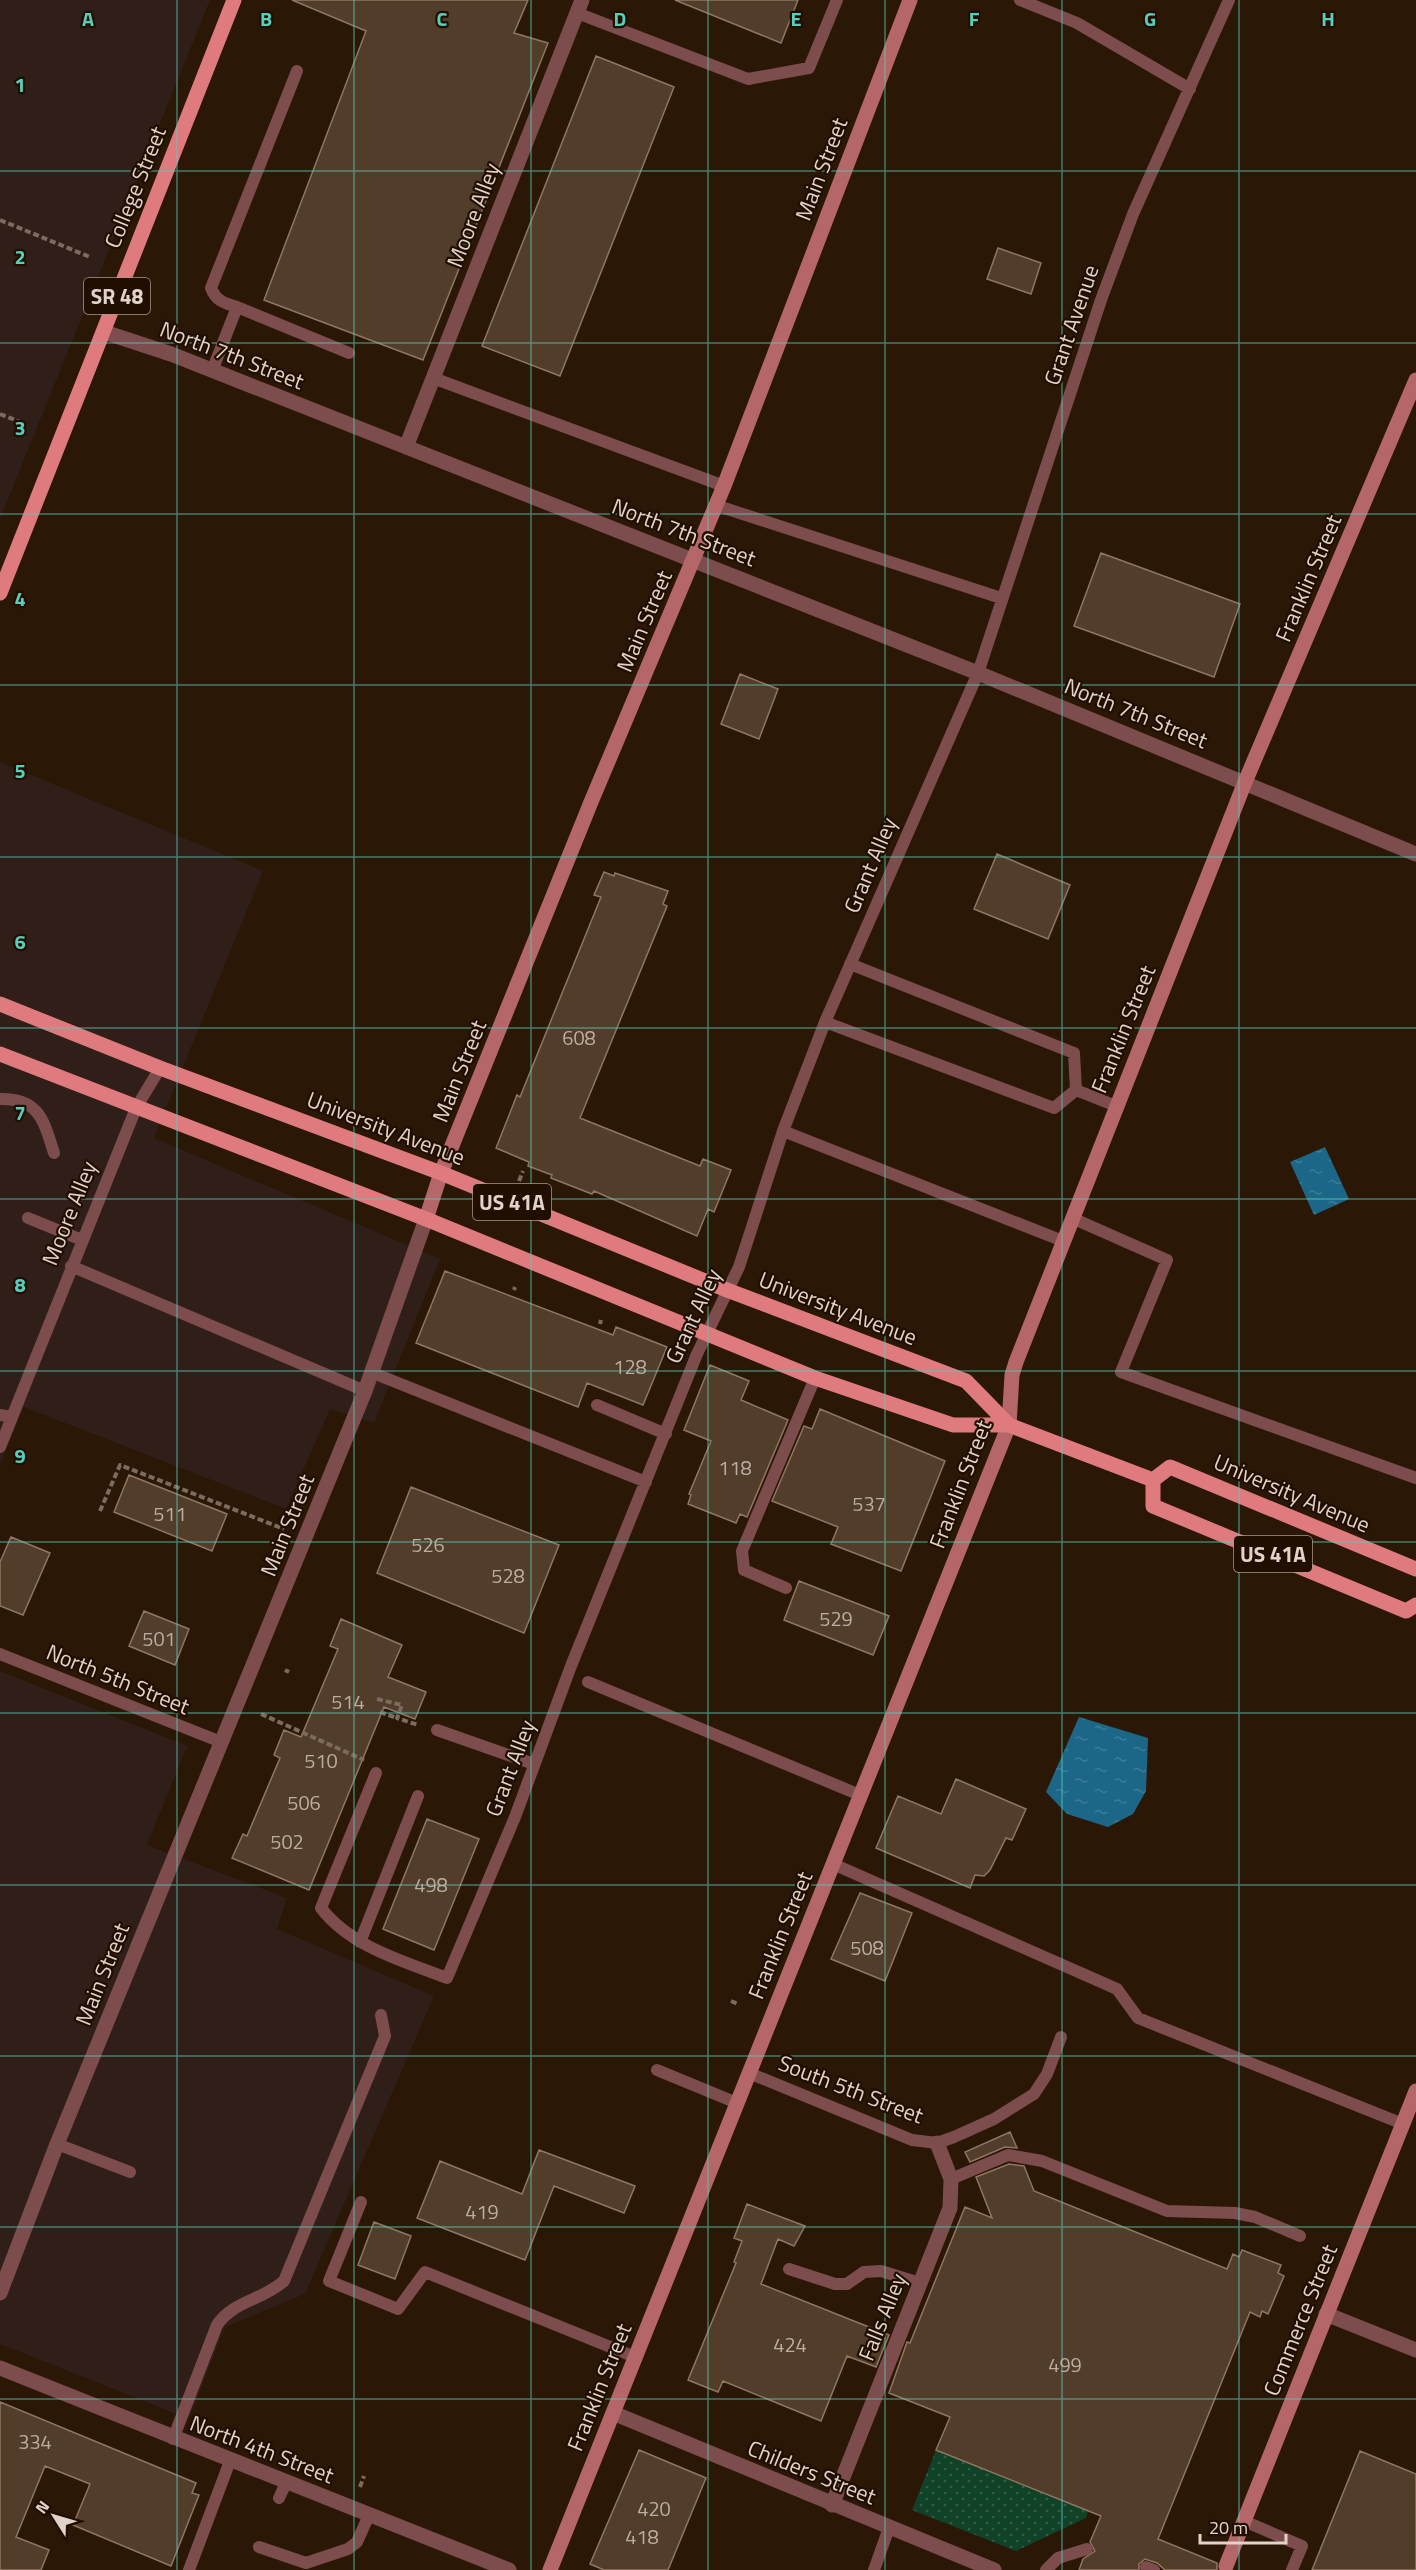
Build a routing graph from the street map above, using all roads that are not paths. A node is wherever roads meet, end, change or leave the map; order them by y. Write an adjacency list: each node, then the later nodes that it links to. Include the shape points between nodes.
1 (234, 0): 10 (main road, College Street / SR 48)
2 (837, 0): 6 (lane, via 809,68 748,79)
3 (910, 0): 16 (street, Main Street)
4 (1020, 0): 8 (lane, via 1077,23)
5 (1229, 0): 8 (lane, Grant Avenue)
6 (580, 6): 13 (street, Moore Alley)
7 (297, 71): 9 (lane, via 211,288 214,297)
8 (1190, 89): 20 (lane, Grant Avenue, via 1133,214 1101,300)
9 (237, 307): 11 (lane); 12 (lane)
10 (104, 332): 12 (street, North 7th Street); 19 (main road, College Street / SR 48)
11 (349, 353)
12 (213, 370): 15 (street, North 7th Street)
13 (433, 378): 15 (street, Moore Alley); 16 (lane)
14 (1416, 381): 22 (street, Franklin Street)
15 (406, 447): 18 (street, North 7th Street)
16 (724, 486): 17 (street, Main Street)
17 (715, 505): 18 (street, Main Street); 20 (lane)
18 (694, 560): 21 (street, North 7th Street); 35 (street, Main Street)
19 (0, 593)
20 (1001, 598): 21 (lane, Grant Avenue)
21 (978, 672): 22 (street, North 7th Street); 24 (lane, Grant Alley)
22 (1245, 782): 23 (street, North 7th Street); 31 (street, Franklin Street)
23 (1416, 854)
24 (850, 964): 26 (lane, Grant Alley); 29 (lane, via 1074,1053)
25 (0, 1004): 28 (main road, University Avenue / US 41A)
26 (825, 1022): 29 (lane, via 1054,1108); 33 (lane, Grant Alley)
27 (0, 1054): 32 (main road, University Avenue / US 41A)
28 (160, 1068): 32 (lane, Moore Alley); 35 (main road, University Avenue / US 41A)
29 (1076, 1090): 31 (lane)
30 (0, 1100): 34 (lane, via 36,1110 43,1117)
31 (1116, 1106): 37 (street, Franklin Street)
32 (135, 1108): 38 (main road, University Avenue / US 41A); 39 (lane, Moore Alley)
33 (783, 1131): 40 (lane); 42 (lane, Grant Alley, via 739,1267)
34 (54, 1153)
35 (441, 1173): 38 (street, Main Street); 42 (main road, University Avenue / US 41A)
36 (28, 1218): 39 (lane)
37 (1072, 1218): 40 (street, Franklin Street); 52 (lane, via 1167,1260 1121,1372)
38 (426, 1219): 43 (main road, University Avenue / US 41A); 44 (street, Main Street)
39 (82, 1240): 41 (lane, Moore Alley)
40 (1063, 1240): 49 (street, Franklin Street, via 1016,1362)
41 (71, 1266): 46 (lane); 48 (lane, Moore Alley)
42 (727, 1290): 43 (lane, Grant Alley); 49 (main road, University Avenue / US 41A, via 966,1381)
43 (708, 1334): 45 (main road, University Avenue / US 41A); 50 (lane, Grant Alley)
44 (373, 1373): 46 (street, Main Street); 54 (lane)
45 (815, 1378): 49 (main road, University Avenue / US 41A, via 953,1425); 56 (lane, via 742,1551 744,1570)
46 (366, 1391): 61 (street, Main Street)
47 (597, 1405): 50 (lane)
48 (6, 1416): 51 (lane, Moore Alley)
49 (1009, 1425): 53 (main road, University Avenue / US 41A); 64 (street, Franklin Street)
50 (666, 1434): 54 (lane, Grant Alley)
51 (0, 1447)
52 (1416, 1478)
53 (1153, 1480): 55 (main road, University Avenue / US 41A, via 1170,1467); 57 (main road, US 41A, via 1153,1506 1406,1611)
54 (646, 1482): 62 (lane, Grant Alley)
55 (1416, 1569)
56 (786, 1588)
57 (1416, 1605)
58 (0, 1654): 61 (lane, North 5th Street)
59 (588, 1682): 64 (lane)
60 (436, 1730): 62 (lane)
61 (221, 1742): 76 (street, Main Street)
62 (534, 1764): 67 (lane, Grant Alley, via 447,1978)
63 (376, 1773): 67 (lane, via 321,1908 340,1931)
64 (861, 1795): 66 (street, Franklin Street)
65 (418, 1796): 67 (lane)
66 (833, 1864): 71 (street, Franklin Street); 74 (lane, via 1117,1989 1138,2018)
67 (360, 1942)
68 (381, 2015): 89 (lane, via 385,2036 284,2281 272,2291 226,2311)
69 (1060, 2037): 75 (lane, via 1047,2074 1034,2094 994,2119)
70 (657, 2070): 73 (lane)
71 (749, 2073): 73 (street, Franklin Street); 75 (lane, South 5th Street, via 912,2140)
72 (1416, 2091): 74 (street, Commerce Street)
73 (737, 2103): 86 (street, Franklin Street)
74 (1403, 2124): 84 (street, Commerce Street)
75 (937, 2143): 78 (street, Falls Alley)
76 (57, 2144): 77 (lane); 83 (street, Main Street)
77 (130, 2172)
78 (951, 2179): 80 (lane, via 1008,2155 1025,2157 1167,2211 1235,2213); 82 (street, Falls Alley, via 950,2208)
79 (361, 2202): 86 (lane, via 329,2282 399,2308 425,2272)
80 (1300, 2236)
81 (789, 2269): 82 (lane, via 835,2284 847,2284 864,2272 880,2271)
82 (920, 2283): 93 (street, Falls Alley)
83 (0, 2293)
84 (1326, 2314): 85 (street); 95 (street, Commerce Street)
85 (1416, 2350)
86 (635, 2357): 88 (street, Franklin Street)
87 (0, 2368): 89 (street, North 4th Street)
88 (613, 2413): 93 (street, Childers Street); 102 (street, Franklin Street)
89 (173, 2439): 90 (street, North 4th Street)
90 (230, 2461): 91 (street, North 4th Street); 100 (lane)
91 (286, 2483): 92 (lane); 94 (street, North 4th Street)
92 (279, 2498)
93 (832, 2505): 96 (street, Childers Street)
94 (369, 2515): 97 (lane, via 357,2542 348,2549 306,2563); 101 (street, North 4th Street)
95 (1244, 2521): 99 (street, Commerce Street); 106 (lane, via 1302,2546)
96 (889, 2528): 103 (lane); 104 (street, Childers Street)
97 (259, 2547)
98 (1087, 2549): 105 (lane, via 1058,2558)
99 (1226, 2566)
100 (189, 2570)
101 (509, 2570)
102 (550, 2570)
103 (874, 2570)
104 (994, 2570)
105 (1046, 2570)
106 (1292, 2570)

